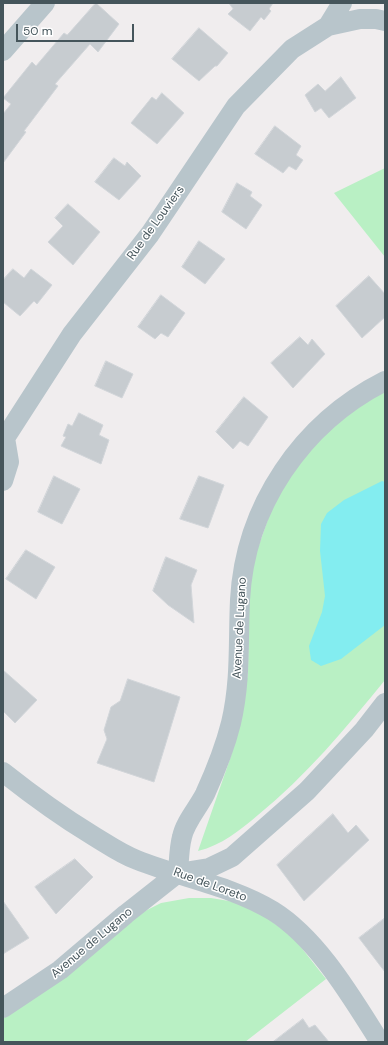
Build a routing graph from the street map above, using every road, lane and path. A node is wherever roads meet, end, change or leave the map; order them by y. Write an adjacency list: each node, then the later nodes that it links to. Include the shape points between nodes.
1 (44, 3): 5 (street)
2 (342, 3): 4 (street, Rue de Louviers)
3 (385, 21): 4 (street, Rue de Louviers, via 360,19)
4 (328, 26): 7 (street, Rue de Louviers, via 292,49 236,106 150,234 72,334)
5 (3, 51)
6 (385, 381): 11 (street, Avenue de Lugano, via 356,398 321,424 287,465 265,502 246,555 240,600 237,681 231,721 207,789 182,836)
7 (4, 439): 8 (street, Rue de Louviers, via 9,462)
8 (3, 481)
9 (385, 703): 11 (street, Avenue de Lugano, via 364,730 307,791 232,857 209,868)
10 (3, 772): 11 (street, Rue de Loreto, via 39,800 110,846 137,860)
11 (178, 873): 12 (street, Avenue de Lugano, via 60,970); 13 (street, Rue de Loreto, via 244,896 273,911 298,931 330,968)
12 (3, 1008)
13 (380, 1042)

